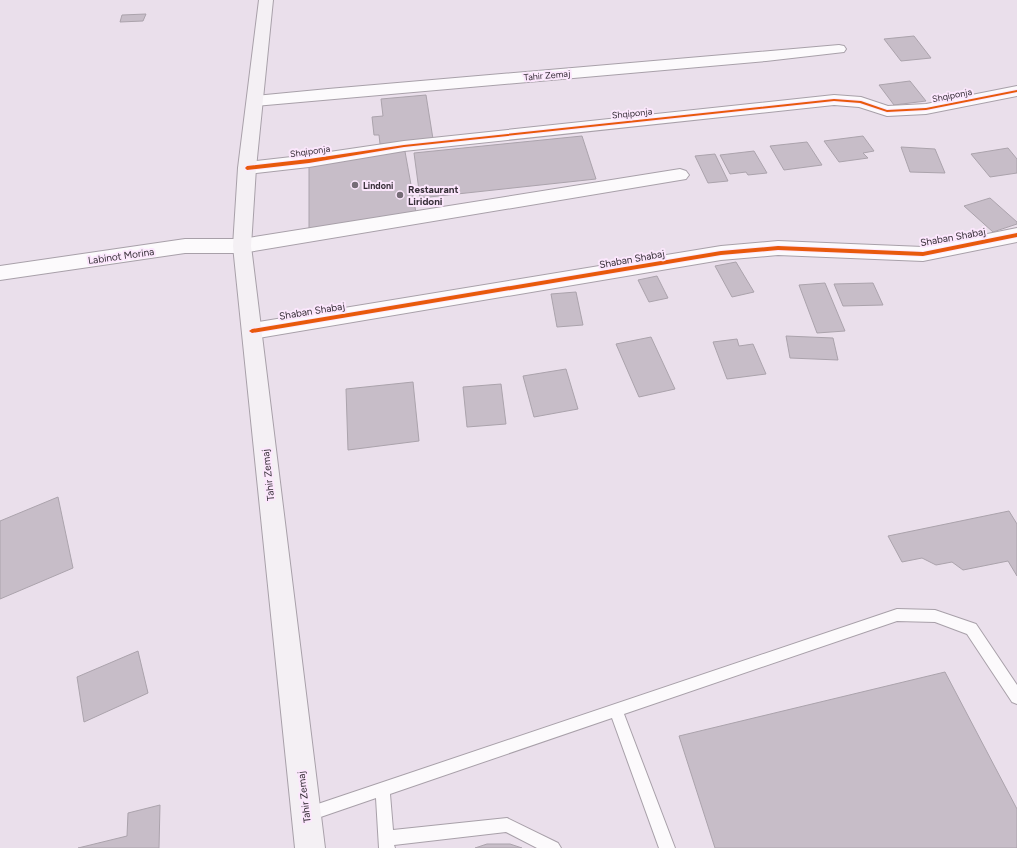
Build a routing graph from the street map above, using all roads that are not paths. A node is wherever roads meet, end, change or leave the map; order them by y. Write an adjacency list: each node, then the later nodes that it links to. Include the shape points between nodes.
1 (266, 0): 4 (main road, Tahir Zemaj)
2 (839, 49): 4 (street, Tahir Zemaj, via 762,58 383,88)
3 (1017, 91): 5 (street, Shqiponja, via 926,109 887,111 861,102 834,100 404,146)
4 (255, 101): 5 (main road, Tahir Zemaj)
5 (248, 168): 8 (main road, Tahir Zemaj)
6 (680, 175): 8 (street, Labinot Morina)
7 (1017, 236): 10 (street, Shaban Shabaj, via 923,254 778,248 721,254)
8 (242, 246): 9 (street, Labinot Morina, via 185,246); 10 (main road, Tahir Zemaj)
9 (0, 273)
10 (252, 332): 14 (main road, Tahir Zemaj)
11 (1017, 697): 12 (lane, via 971,629 935,616 897,615)
12 (616, 710): 13 (lane); 18 (lane)
13 (383, 790): 14 (lane); 15 (lane)
14 (306, 816): 16 (main road, Tahir Zemaj)
15 (387, 843): 17 (lane, via 507,825)
16 (310, 848)
17 (553, 848)
18 (667, 848)

